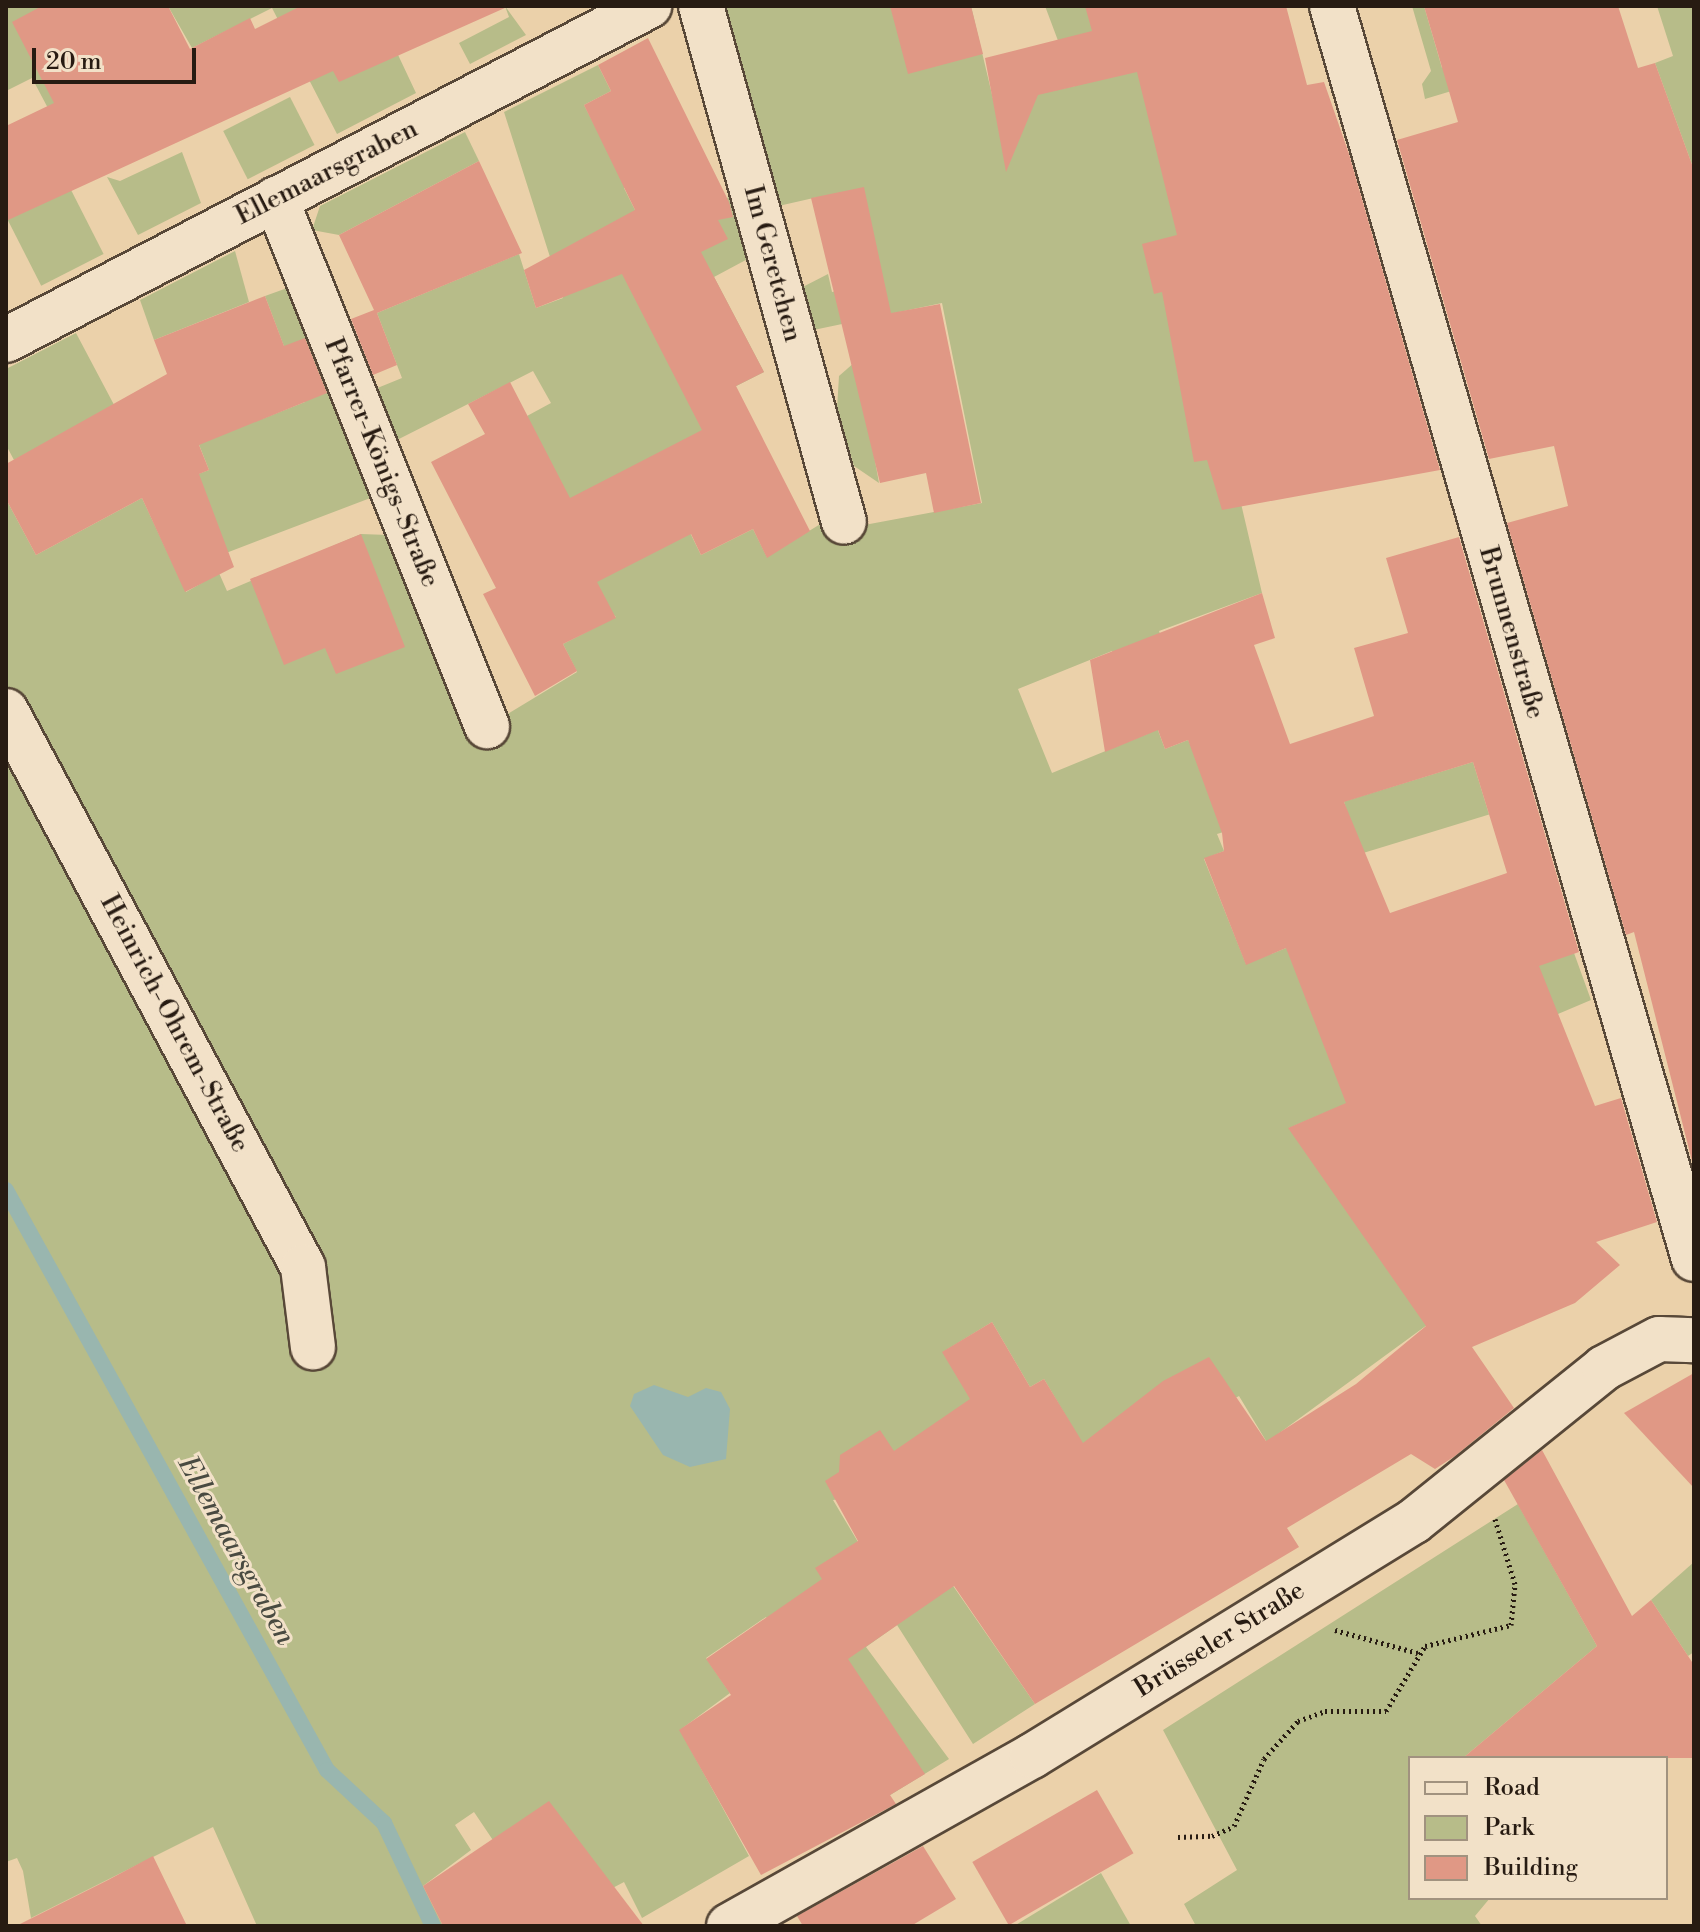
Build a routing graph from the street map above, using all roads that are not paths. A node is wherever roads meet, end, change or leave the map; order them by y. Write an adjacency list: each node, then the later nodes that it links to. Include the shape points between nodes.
1 (649, 6): 4 (street, Ellemaarsgraben)
2 (701, 6): 6 (street, Im Geretchen)
3 (1332, 6): 9 (street, Brunnenstraße)
4 (276, 199): 5 (street, Ellemaarsgraben); 8 (street, Pfarrer-Königs-Straße)
5 (6, 340)
6 (844, 522)
7 (6, 711): 11 (street, Heinrich-Ohrem-Straße, via 303,1267)
8 (487, 726)
9 (1694, 1259)
10 (1694, 1340): 12 (street, Brüsseler Straße, via 1659,1339 1604,1368 1414,1521 1032,1756)
11 (313, 1347)
12 (729, 1926)

